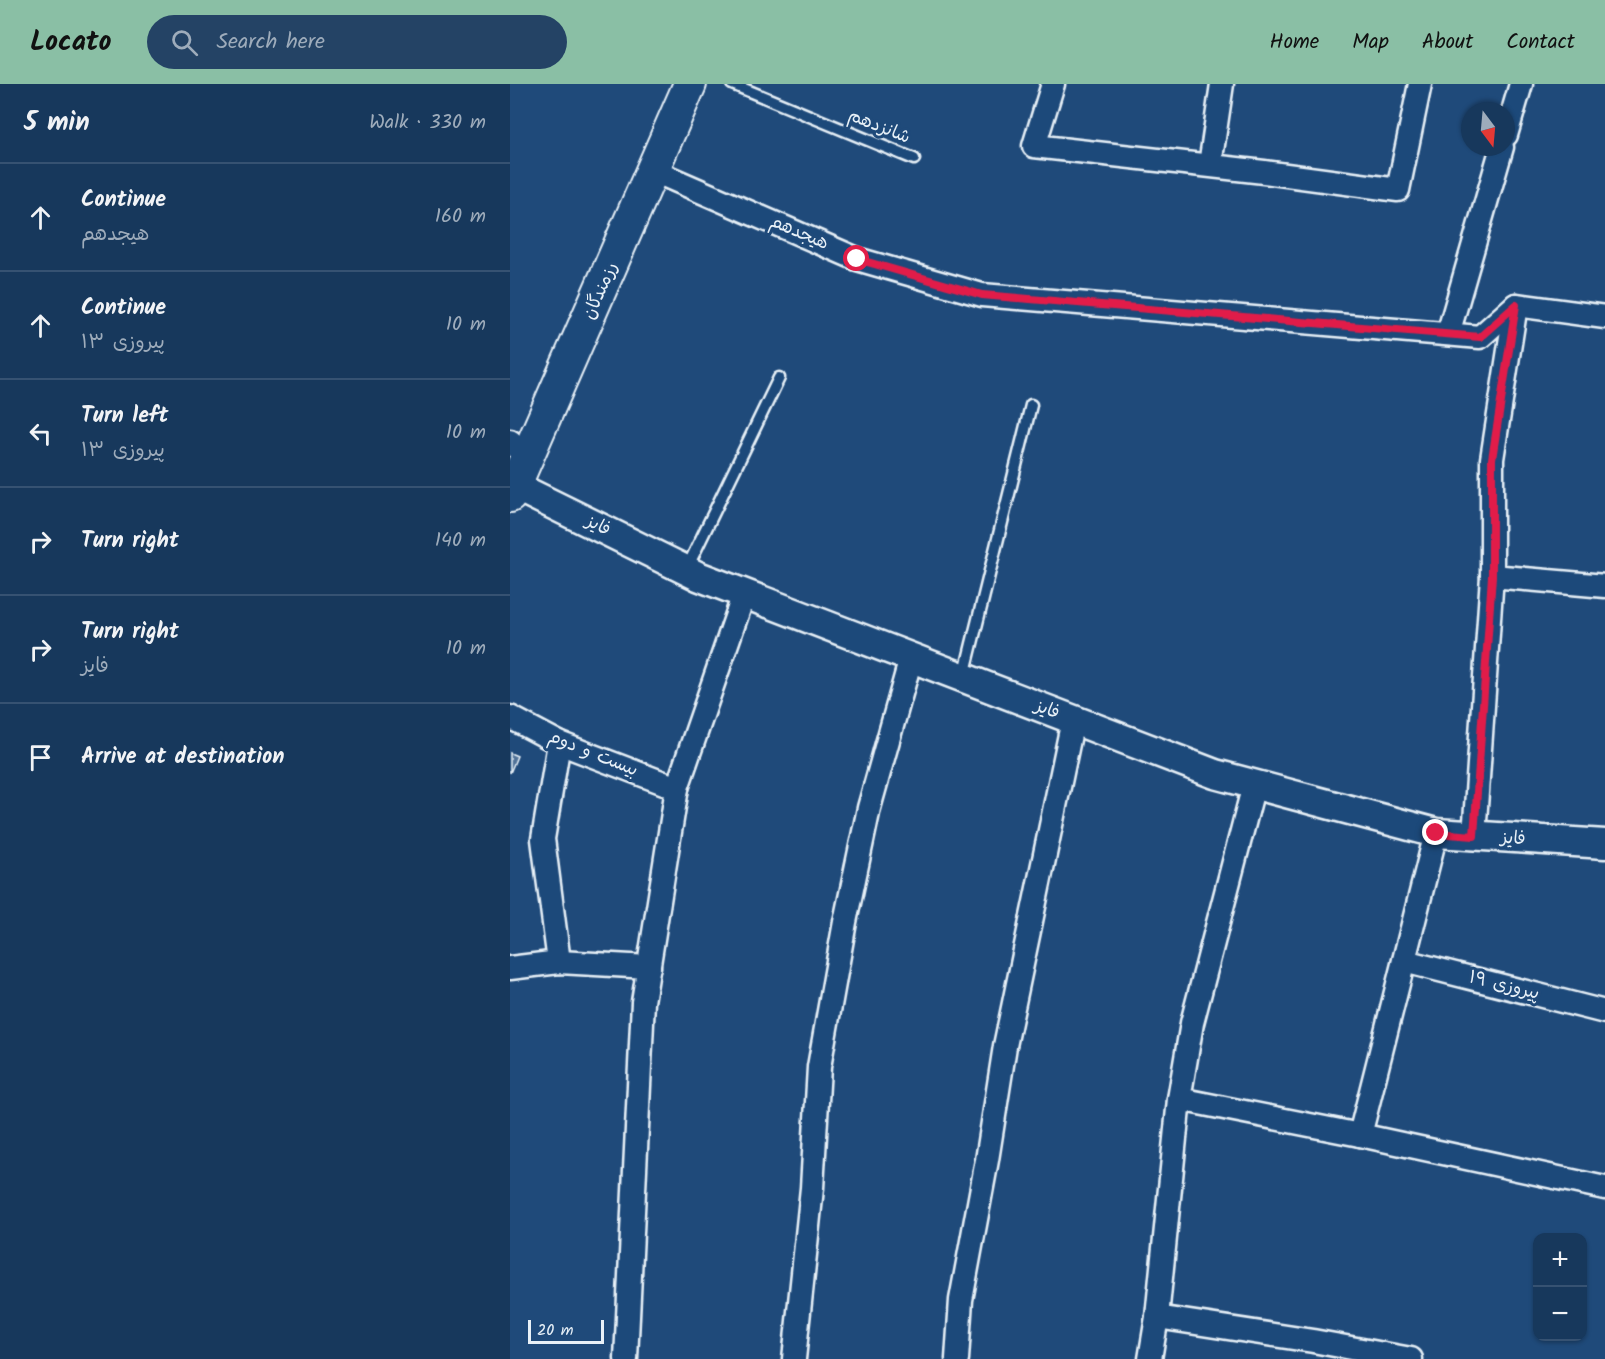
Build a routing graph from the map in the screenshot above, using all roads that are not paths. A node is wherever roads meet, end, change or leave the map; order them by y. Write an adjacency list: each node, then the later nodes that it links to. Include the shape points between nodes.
1 (690, 84): 11 (main road, رزمندگان)
2 (732, 84): 9 (lane, شانزدهم)
3 (1053, 84): 10 (street, via 1034,146)
4 (1222, 84): 10 (street)
5 (1420, 84): 10 (street, via 1398,190)
6 (1521, 84): 7 (street)
7 (1515, 104)
8 (1499, 156): 14 (street)
9 (914, 159)
10 (1210, 165)
11 (654, 171): 14 (street, هیجدهم, via 857,259 982,295); 17 (main road, رزمندگان)
12 (1516, 305): 13 (street); 14 (street, هیجدهم, via 1480,337); 20 (street, via 1492,459)
13 (1605, 317)
14 (1448, 334)
15 (779, 378): 19 (lane)
16 (1031, 405): 24 (lane)
17 (519, 449): 18 (main road, رزمندگان)
18 (513, 491): 19 (street, فایز)
19 (686, 570): 22 (street, فایز)
20 (1492, 576): 21 (street); 31 (street)
21 (1605, 586)
22 (744, 594): 23 (street, فایز); 29 (street)
23 (911, 658): 24 (street, فایز); 43 (street, via 869,808 819,1067 812,1188)
24 (964, 679): 26 (street, فایز)
25 (510, 717): 27 (street, بیست و دوم)
26 (1072, 720): 28 (street, فایز); 44 (street, via 1005,1046 961,1300)
27 (559, 743): 29 (street, بیست و دوم); 34 (street, via 543,839)
28 (1254, 785): 30 (street, فایز); 38 (street, via 1192,1023)
29 (677, 788): 35 (street)
30 (1436, 833): 31 (street, فایز); 33 (street)
31 (1474, 836): 32 (street, فایز)
32 (1605, 844)
33 (1404, 961): 37 (street, پیروزی ۱۹); 39 (street)
34 (559, 962): 35 (street); 36 (street)
35 (649, 967): 42 (street, via 643,1002)
36 (510, 968)
37 (1605, 1012)
38 (1179, 1099): 39 (street); 41 (street)
39 (1360, 1135): 40 (street)
40 (1605, 1188)
41 (1157, 1317): 45 (street); 46 (street)
42 (626, 1359)
43 (794, 1359)
44 (957, 1359)
45 (1150, 1359)
46 (1411, 1359)

